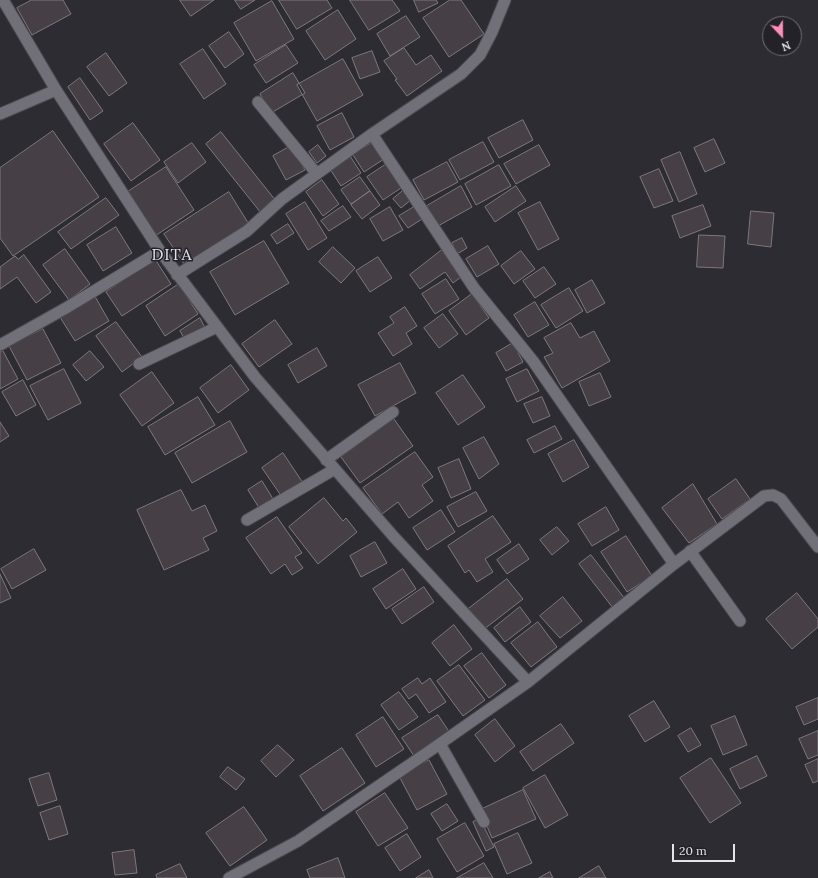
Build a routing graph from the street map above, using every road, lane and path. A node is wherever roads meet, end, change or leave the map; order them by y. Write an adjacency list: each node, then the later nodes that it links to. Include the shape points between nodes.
1 (3, 0): 3 (street)
2 (505, 0): 6 (street, via 480,55 461,74)
3 (56, 90): 5 (street); 8 (street)
4 (258, 102): 7 (street)
5 (0, 114)
6 (372, 134): 7 (street); 19 (street, via 474,288 533,361)
7 (317, 174): 9 (street, via 282,199 247,231)
8 (160, 251): 9 (street); 11 (street)
9 (178, 275): 10 (street)
10 (216, 327): 12 (street); 14 (street)
11 (0, 345)
12 (139, 364)
13 (393, 412): 14 (street)
14 (326, 460): 15 (street)
15 (335, 469): 16 (street); 21 (street, via 394,538)
16 (247, 520)
17 (818, 547): 18 (street, via 781,499 773,495 764,496)
18 (690, 551): 19 (street); 20 (street)
19 (674, 564): 21 (street)
20 (740, 621)
21 (528, 682): 22 (street)
22 (440, 744): 23 (street); 24 (street, via 298,841)
23 (484, 822)
24 (229, 878)

